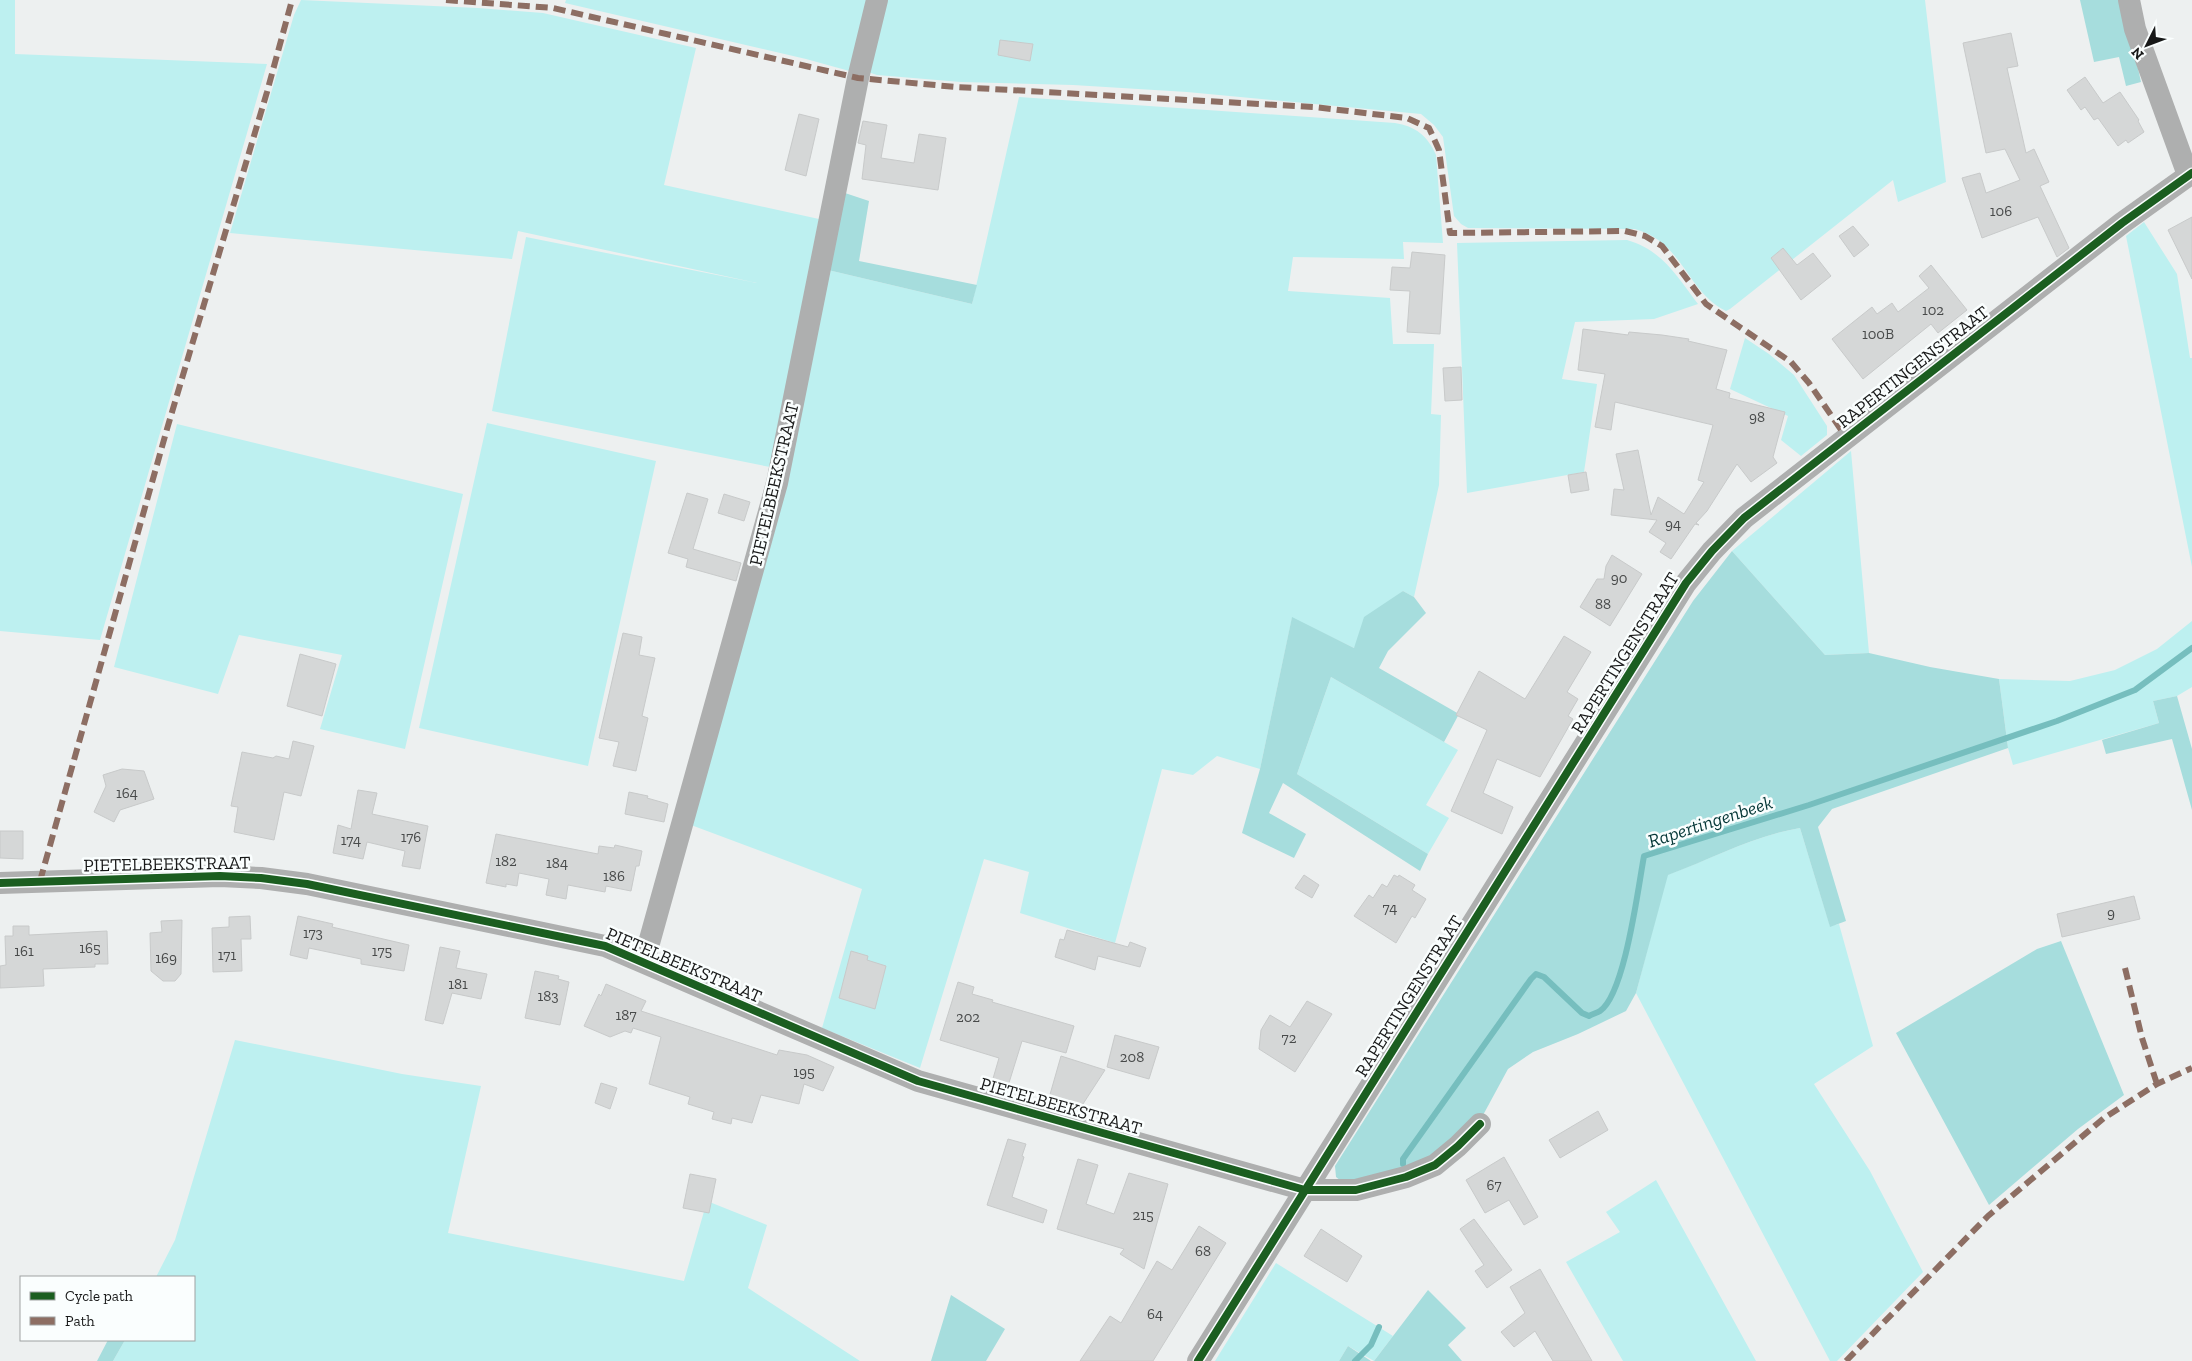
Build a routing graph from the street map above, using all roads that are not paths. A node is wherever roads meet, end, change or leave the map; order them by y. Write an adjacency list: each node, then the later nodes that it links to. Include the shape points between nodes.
1 (877, 0): 5 (street, PIETELBEEKSTRAAT, via 858,78 778,483)
2 (2129, 0): 3 (street, RAPERTINGENSTRAAT, via 2135,29)
3 (2190, 174): 7 (street, RAPERTINGENSTRAAT, via 2122,223 1751,512 1712,551 1686,583)
4 (0, 883): 5 (street, PIETELBEEKSTRAAT, via 220,876 261,878 316,886 606,946)
5 (644, 961): 7 (street, PIETELBEEKSTRAAT, via 918,1082)
6 (1480, 1124): 7 (street, via 1436,1165 1406,1177 1356,1190)
7 (1305, 1190): 8 (street, RAPERTINGENSTRAAT)
8 (1198, 1361)

